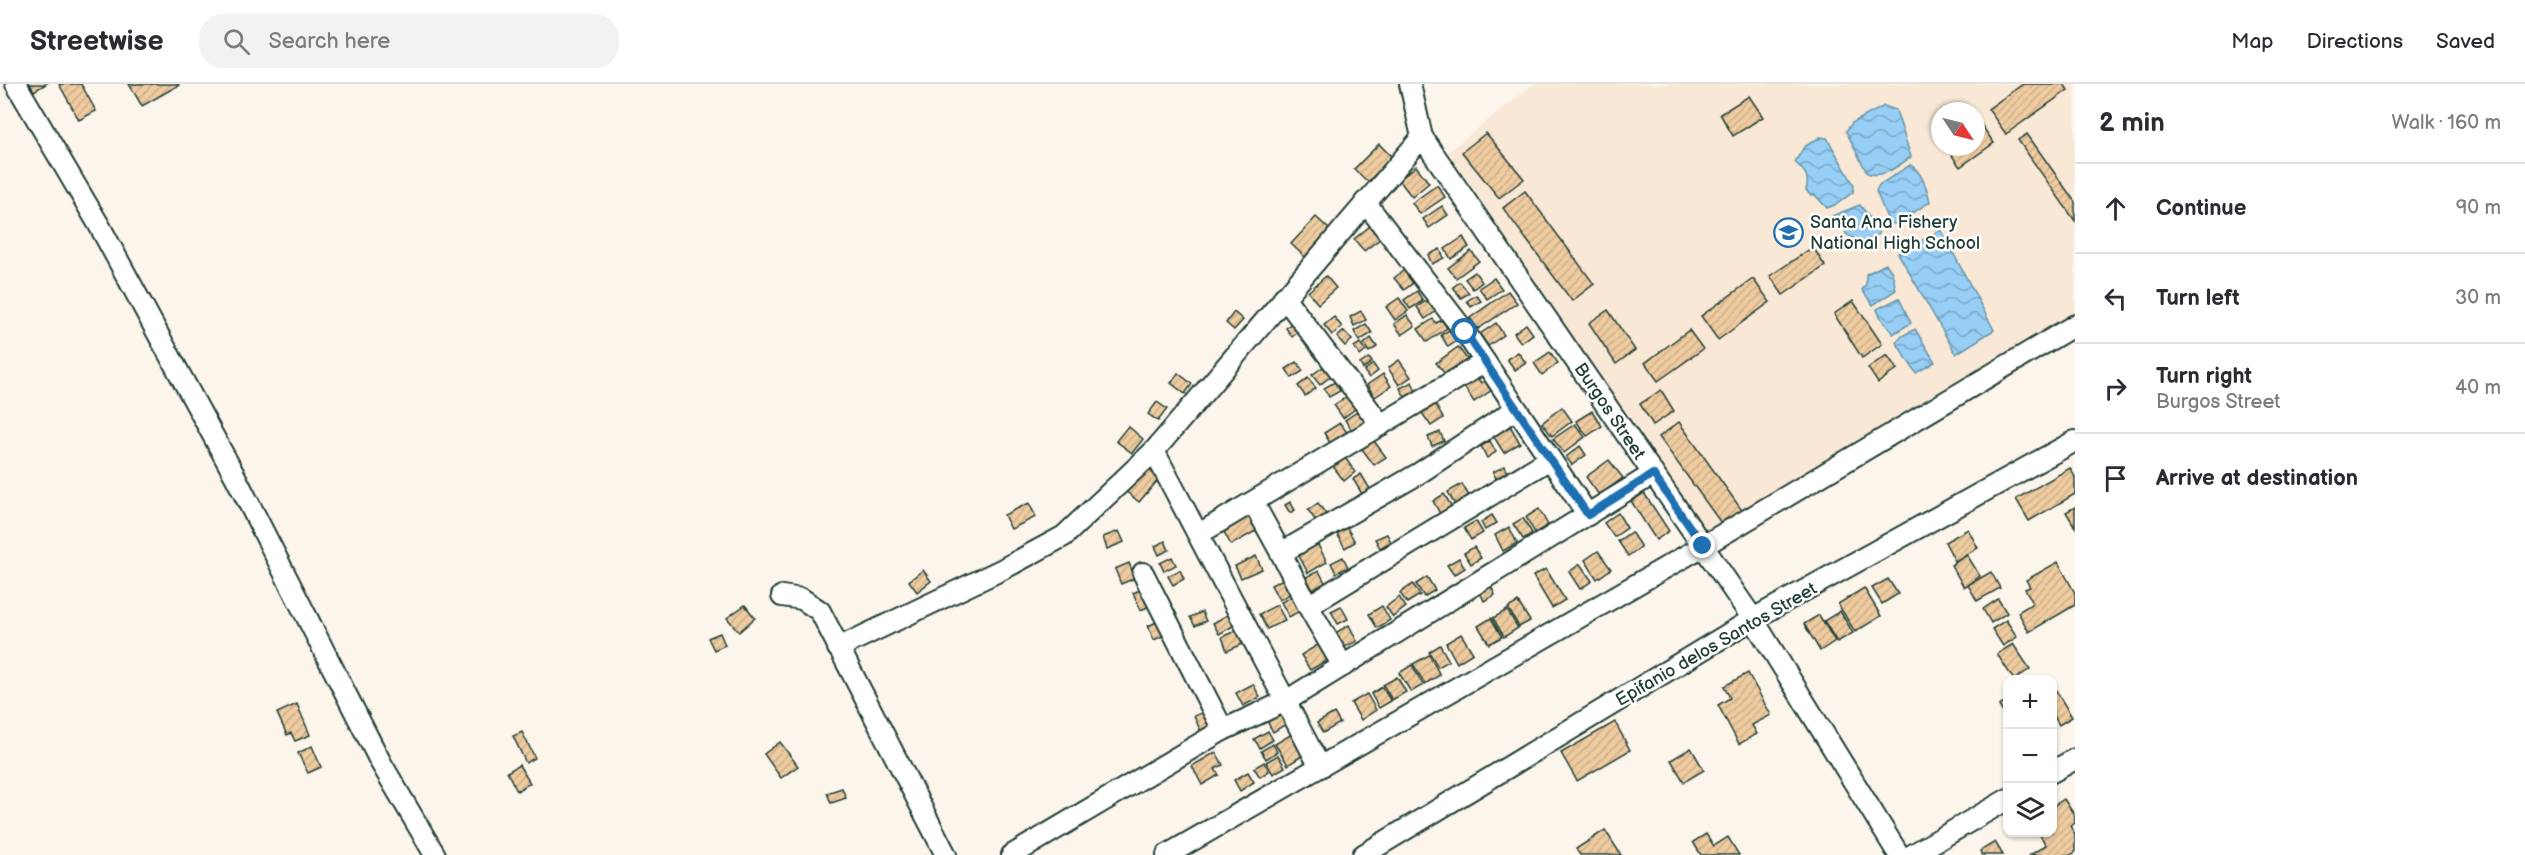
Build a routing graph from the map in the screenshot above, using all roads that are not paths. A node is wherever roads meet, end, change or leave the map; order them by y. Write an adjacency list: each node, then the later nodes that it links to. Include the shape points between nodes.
1 (16, 84): 32 (street, via 111,246 236,478 381,763)
2 (1410, 84): 3 (street, Burgos Street)
3 (1422, 137): 4 (street); 13 (street, Burgos Street)
4 (1365, 202): 5 (street); 7 (street)
5 (1284, 297): 9 (street); 11 (street)
6 (2075, 325): 17 (street)
7 (1485, 362): 8 (street); 9 (street)
8 (1516, 408): 12 (street); 18 (street, via 1419,474)
9 (1381, 425): 14 (street)
10 (2075, 441): 22 (street, Epifanio delos Santos Street)
11 (1154, 451): 16 (street); 23 (street, via 1064,536)
12 (1550, 459): 15 (street); 21 (street)
13 (1653, 474): 15 (street); 17 (street, Burgos Street)
14 (1253, 502): 16 (street); 18 (street)
15 (1588, 515): 24 (street)
16 (1198, 534): 25 (street)
17 (1703, 546): 22 (street, Burgos Street); 28 (street)
18 (1281, 554): 21 (street)
19 (1143, 573): 26 (street)
20 (782, 596): 23 (street, via 802,599 820,610)
21 (1308, 606): 24 (street)
22 (1753, 619): 31 (street, Epifanio delos Santos Street); 36 (street, Burgos Street)
23 (838, 648): 33 (street)
24 (1343, 666): 25 (street)
25 (1286, 701): 26 (street); 28 (street)
26 (1223, 730): 34 (street)
27 (2075, 759): 29 (street)
28 (1320, 767): 35 (street)
29 (2057, 769)
30 (2003, 801): 37 (street)
31 (1371, 853)
32 (435, 855)
33 (946, 855)
34 (1012, 855)
35 (1167, 855)
36 (1899, 855)
37 (1912, 855)

